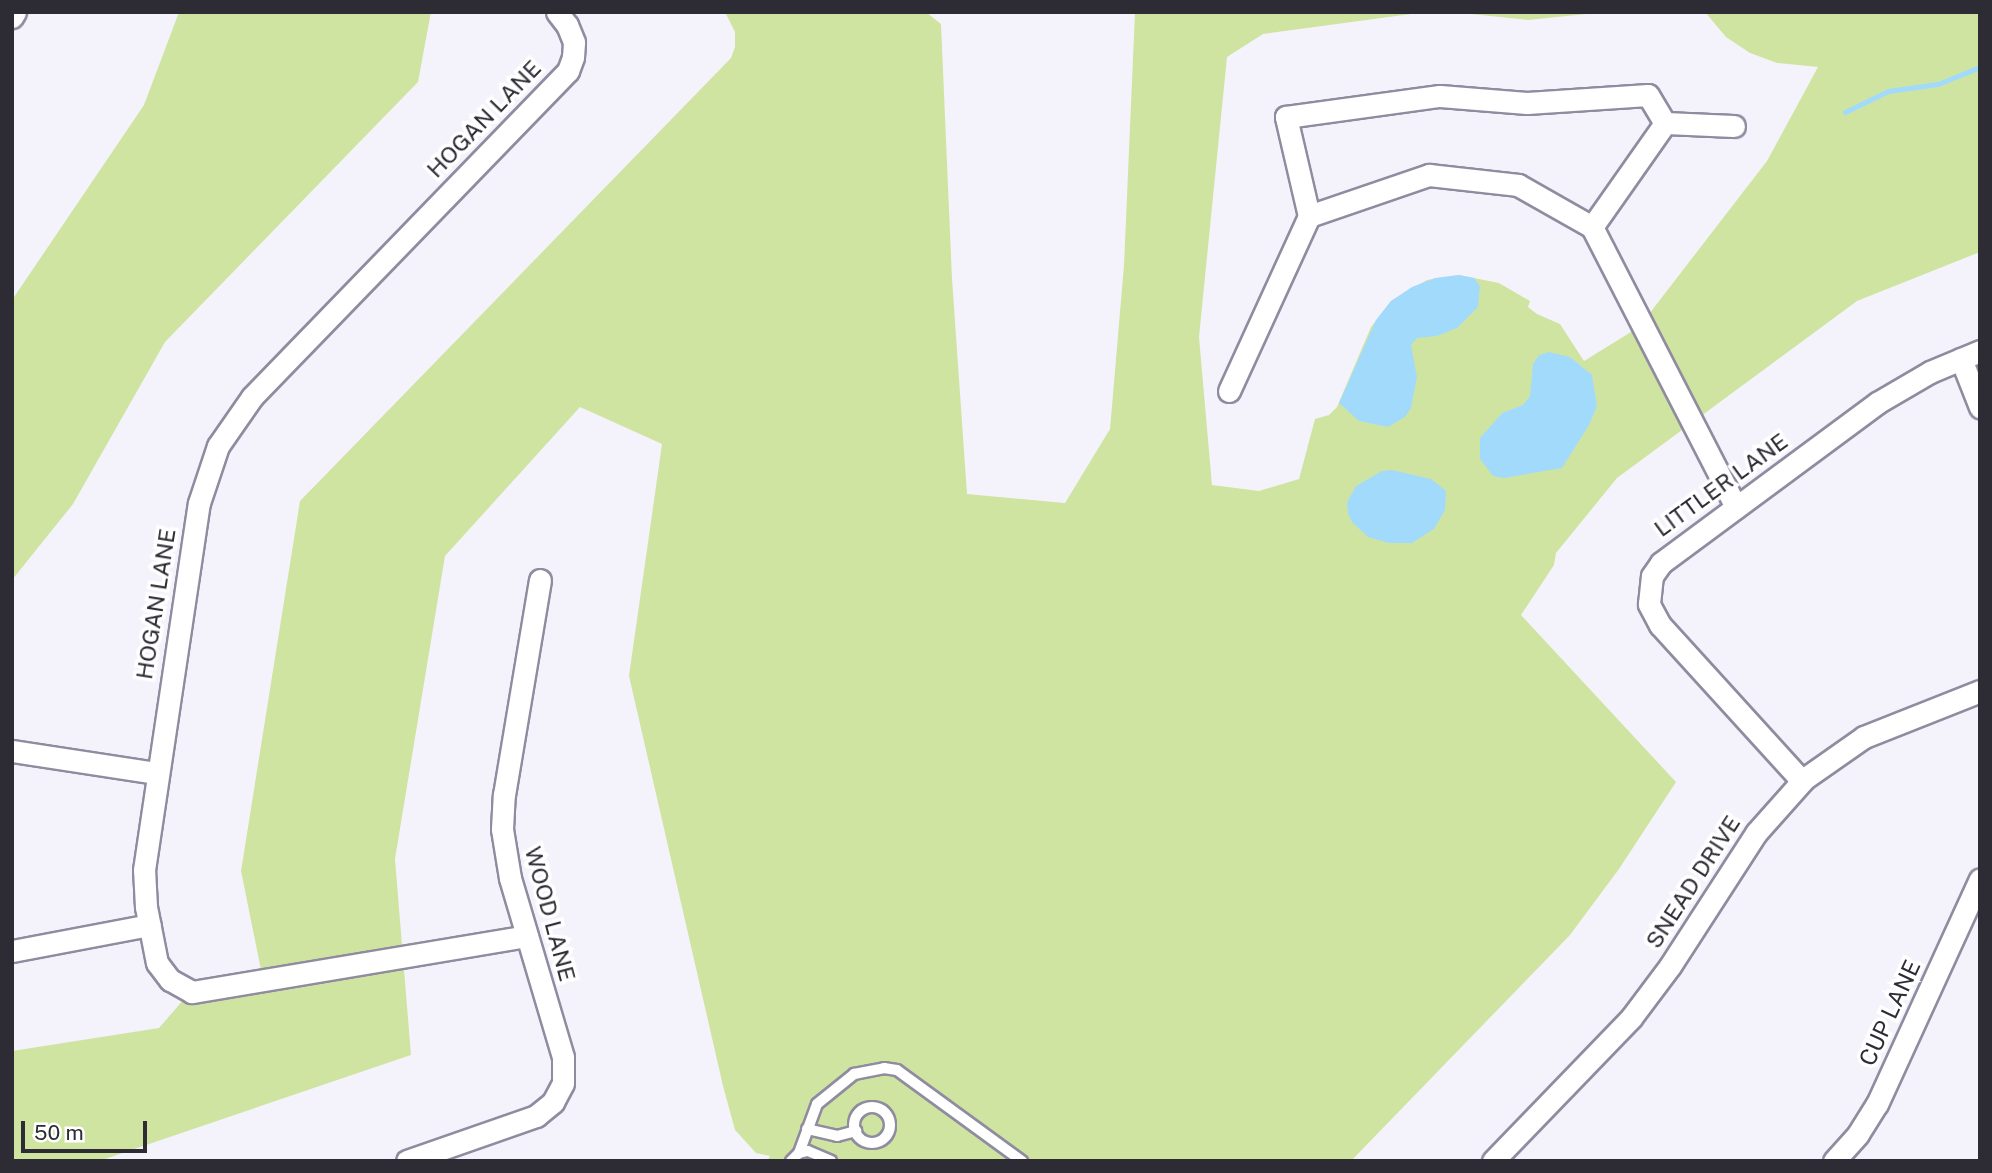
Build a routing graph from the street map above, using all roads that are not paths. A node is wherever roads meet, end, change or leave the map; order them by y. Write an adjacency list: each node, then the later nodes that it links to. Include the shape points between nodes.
1 (15, 12): 3 (street)
2 (557, 12): 15 (street, HOGAN LANE, via 574,42 568,71 258,390 218,446 199,503)
3 (12, 17)
4 (1665, 123): 5 (street); 6 (street, via 1648,95 1527,103 1440,96 1286,117); 7 (street)
5 (1734, 126)
6 (1309, 216): 7 (street, via 1429,175 1518,184); 9 (street)
7 (1592, 227): 11 (street)
8 (1970, 355): 10 (street); 11 (street, LITTLER LANE, via 1877,403)
9 (1229, 391)
10 (1980, 407)
11 (1736, 507): 16 (street, LITTLER LANE, via 1661,563 1649,588 1650,608 1660,625)
12 (540, 580): 19 (street, WOOD LANE, via 502,812 506,862)
13 (1980, 691): 16 (street, SNEAD DRIVE, via 1864,737)
14 (12, 751): 15 (street)
15 (156, 773): 18 (street, HOGAN LANE, via 144,870)
16 (1801, 781): 27 (street, SNEAD DRIVE, via 1756,833 1631,1018)
17 (1980, 879): 28 (street, CUP LANE, via 1877,1104)
18 (149, 925): 19 (street, HOGAN LANE, via 164,974 176,985 197,993); 20 (street)
19 (527, 936): 24 (street, WOOD LANE, via 564,1061 558,1095 532,1118)
20 (12, 951)
21 (807, 1129): 22 (lane, via 837,1136); 23 (lane); 26 (lane, via 816,1105 847,1079 867,1069 888,1068)
22 (856, 1131)
23 (795, 1157): 25 (lane, via 808,1151)
24 (407, 1161)
25 (831, 1161)
26 (1022, 1161)
27 (1493, 1161)
28 (1834, 1161)

